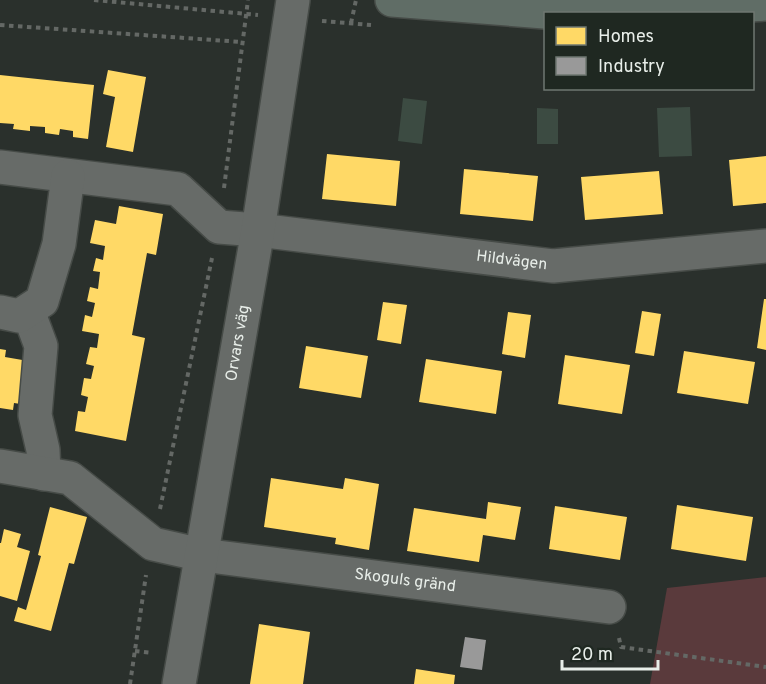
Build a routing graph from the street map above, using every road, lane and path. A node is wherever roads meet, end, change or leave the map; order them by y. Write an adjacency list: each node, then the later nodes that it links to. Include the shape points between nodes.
1 (94, 0): 9 (path)
2 (248, 0): 9 (path)
3 (293, 0): 16 (street, Orvars väg)
4 (356, 0): 10 (path)
5 (392, 0): 7 (main road)
6 (766, 4): 8 (main road)
7 (545, 12)
8 (623, 12)
9 (246, 14): 12 (path)
10 (351, 23)
11 (0, 25): 12 (path)
12 (242, 42): 15 (path)
13 (0, 167): 14 (street)
14 (68, 176): 15 (street, via 178,189); 18 (street, via 59,244 42,302)
15 (219, 227): 16 (street, Hildvägen); 21 (path)
16 (258, 230): 17 (street, Hildvägen, via 553,266); 22 (street, Orvars väg)
17 (766, 246)
18 (14, 312): 20 (street, via 41,346 34,415 43,450)
19 (0, 466): 20 (street)
20 (44, 474): 21 (street, via 70,478)
21 (153, 544): 22 (street, Skoguls gränd); 24 (path)
22 (202, 555): 23 (street, Skoguls gränd); 28 (street, Orvars väg)
23 (609, 607): 26 (path, via 621,647)
24 (135, 651): 25 (path); 27 (path)
25 (158, 654)
26 (766, 667)
27 (130, 684)
28 (179, 684)

